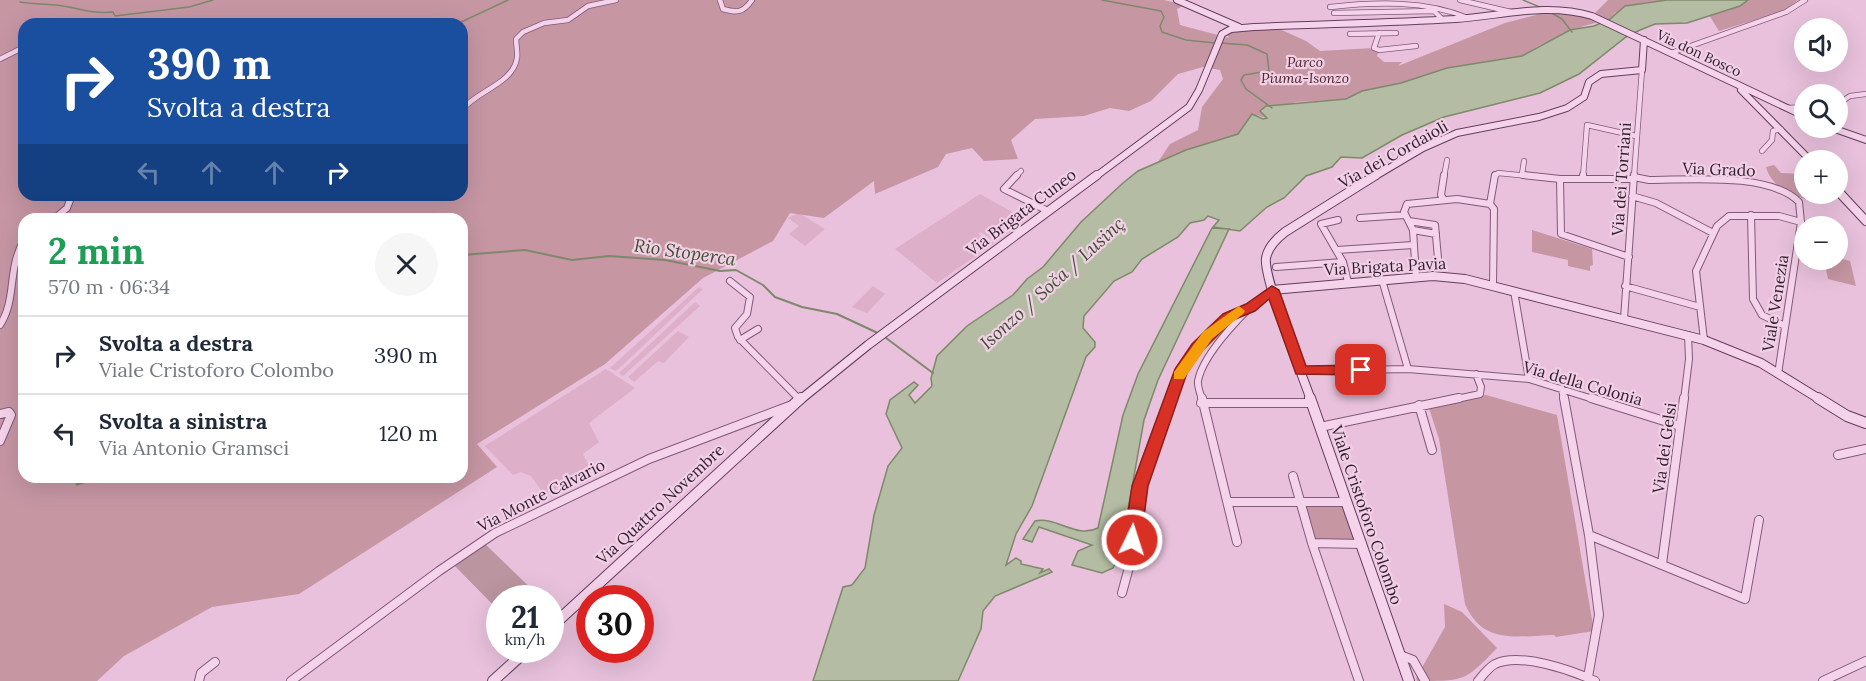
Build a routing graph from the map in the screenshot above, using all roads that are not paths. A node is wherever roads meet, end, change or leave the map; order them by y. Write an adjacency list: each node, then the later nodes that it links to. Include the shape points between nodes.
1 (616, 0): 39 (street, via 598,2 568,20 544,23 523,32 516,39 518,50 512,70)
2 (720, 0): 3 (street, via 723,9 737,14)
3 (752, 0)
4 (1177, 0): 23 (main road)
5 (1460, 0): 18 (street)
6 (1805, 0): 31 (street, via 1786,12)
7 (1388, 1): 9 (street); 11 (street); 15 (street)
8 (1555, 2): 12 (main road)
9 (1365, 3): 13 (street); 17 (street)
10 (1566, 3): 14 (main road)
11 (1437, 4): 16 (street); 20 (street)
12 (1547, 7): 14 (main road); 18 (main road)
13 (1330, 8)
14 (1577, 10): 28 (main road, Via don Bosco)
15 (1391, 11): 16 (street); 17 (street); 22 (street)
16 (1434, 11): 21 (street)
17 (1372, 12): 19 (street)
18 (1511, 12): 20 (main road)
19 (1334, 13)
20 (1468, 18): 21 (main road)
21 (1442, 19): 22 (main road)
22 (1381, 22): 23 (main road); 25 (street)
23 (1239, 28): 62 (main road, Via Brigata Cuneo, via 1223,32 1193,104)
24 (1379, 33): 25 (street); 27 (street); 29 (street, via 1374,48 1379,50)
25 (1386, 33): 26 (street)
26 (1396, 33)
27 (1350, 34)
28 (1644, 40): 31 (main road, Via don Bosco); 33 (main road, Via dei Torriani)
29 (1416, 46)
30 (18, 50): 32 (street)
31 (1671, 53): 34 (main road, Via don Bosco)
32 (0, 59)
33 (1642, 70): 45 (street, Via dei Torriani); 90 (main road, Via dei Cordaioli, via 1599,75 1590,81 1585,95 1561,110 1484,125 1419,151 1279,237 1266,257)
34 (1741, 88): 36 (street, Via don Bosco); 38 (main road, Via don Bosco)
35 (1866, 94): 37 (street)
36 (1763, 97): 38 (main road); 40 (street, Via don Bosco)
37 (1848, 97)
38 (1751, 98): 43 (main road, Via don Bosco)
39 (468, 103)
40 (1787, 108): 41 (street); 42 (street, Via don Bosco)
41 (1794, 108)
42 (1794, 111)
43 (1781, 129): 47 (main road, Via don Bosco); 48 (street, via 1773,130 1772,140)
44 (1848, 134): 46 (main road)
45 (1636, 136): 53 (street, via 1587,125); 54 (street, Via dei Torriani)
46 (1866, 140)
47 (1801, 150)
48 (1762, 151)
49 (1447, 160): 58 (street, via 1441,195)
50 (1524, 160): 52 (street)
51 (1021, 171): 62 (street, via 1004,189)
52 (1522, 174): 55 (street, Via Grado); 61 (street, Via Grado, via 1498,172)
53 (1583, 178): 54 (street, Via Grado); 55 (street, Via Grado)
54 (1634, 178): 56 (street, Via dei Torriani); 57 (street, Via Grado, via 1763,184)
55 (1560, 180): 77 (street, via 1561,234)
56 (1632, 196): 72 (street, via 1654,199 1696,227); 77 (street, Via dei Torriani)
57 (1794, 199)
58 (1444, 200): 61 (street); 64 (street, via 1407,204)
59 (70, 201): 63 (street)
60 (1848, 202): 70 (main road)
61 (1490, 204): 88 (street, via 1494,209)
62 (1048, 211): 107 (main road, Via Brigata Cuneo)
63 (60, 213)
64 (1405, 215): 66 (street); 69 (street)
65 (1751, 215): 68 (street); 72 (street, via 1729,216); 96 (street, via 1753,299 1762,315)
66 (1360, 218)
67 (1338, 220): 76 (street, via 1321,224)
68 (1794, 220)
69 (1409, 221): 71 (street); 73 (street, via 1435,225)
70 (1866, 221)
71 (1413, 230): 73 (street); 75 (street)
72 (1713, 233): 92 (street, via 1696,271)
73 (1436, 234): 78 (street)
74 (18, 245): 80 (street)
75 (1413, 245): 76 (street); 83 (street)
76 (1337, 250): 79 (street)
77 (1629, 257): 89 (street, Via dei Torriani)
78 (1438, 258)
79 (1343, 262): 81 (street); 87 (street)
80 (7, 263)
81 (1276, 267)
82 (1794, 270): 96 (street, Viale Venezia)
83 (1416, 277): 85 (main road, Via Brigata Pavia); 88 (main road, Via Brigata Pavia, via 1454,277)
84 (3, 280): 95 (street, via 7,310)
85 (1382, 280): 87 (main road, Via Brigata Pavia); 101 (street)
86 (730, 281): 99 (street, via 750,297 746,319 735,328)
87 (1348, 282): 90 (main road, Via Brigata Pavia)
88 (1492, 286): 91 (main road, Via Brigata Pavia)
89 (1625, 286): 92 (street); 94 (street, Via dei Torriani)
90 (1272, 290): 93 (street); 102 (main road, Viale Cristoforo Colombo)
91 (1514, 291): 94 (main road, Via Brigata Pavia); 105 (street)
92 (1700, 307): 100 (street)
93 (1250, 308): 108 (street, via 1213,351 1200,373 1198,390); 129 (street, via 1220,324 1180,372 1138,495 1131,577)
94 (1624, 320): 98 (main road, Via Brigata Pavia)
95 (0, 325)
96 (1785, 326): 104 (street, Viale Venezia)
97 (758, 329): 99 (street)
98 (1688, 336): 100 (main road, Via Brigata Pavia); 113 (street, Via dei Gelsi, via 1689,359)
99 (740, 340): 107 (street)
100 (1704, 340): 104 (main road, Via Brigata Pavia)
101 (1408, 369): 102 (street, Via della Colonia); 103 (street, Via della Colonia)
102 (1301, 371): 109 (main road, Viale Cristoforo Colombo)
103 (1476, 374): 105 (street, Via della Colonia); 110 (street, via 1480,394)
104 (1778, 374): 112 (main road, Via Brigata Pavia, via 1847,416)
105 (1529, 379): 106 (street, Via della Colonia)
106 (1562, 389): 113 (street, Via della Colonia); 124 (street)
107 (797, 402): 130 (main road, Via Quattro Novembre); 136 (street, Via Monte Calvario, via 669,450 519,520 439,571)
108 (1202, 403): 109 (street); 120 (street)
109 (1312, 403): 114 (main road, Viale Cristoforo Colombo)
110 (1419, 405): 114 (street); 117 (street)
111 (0, 414): 115 (street, via 11,415)
112 (1866, 423)
113 (1680, 426): 128 (street, Via dei Gelsi)
114 (1320, 427): 122 (main road, Viale Cristoforo Colombo)
115 (0, 441)
116 (1866, 449): 118 (street)
117 (1432, 450)
118 (1838, 454)
119 (1293, 476): 121 (street)
120 (1228, 502): 121 (street); 125 (street)
121 (1300, 502): 122 (street); 126 (street)
122 (1347, 502): 127 (main road, Viale Cristoforo Colombo)
123 (1759, 520): 128 (street, via 1745,599)
124 (1589, 536): 128 (street); 135 (street, via 1599,615)
125 (1237, 542)
126 (1312, 543): 127 (street); 139 (street)
127 (1363, 544): 131 (main road, Viale Cristoforo Colombo)
128 (1662, 564)
129 (1122, 593)
130 (564, 615)
131 (1400, 656): 140 (main road, Viale Cristoforo Colombo); 141 (street, via 1417,662)
132 (1866, 661): 143 (street)
133 (215, 663): 137 (street, via 201,673)
134 (513, 663): 138 (main road)
135 (1591, 679): 142 (street, via 1514,660 1493,665)
136 (292, 680)
137 (199, 681)
138 (493, 681)
139 (1359, 681)
140 (1409, 681)
141 (1425, 681)
142 (1478, 681)
143 (1823, 681)

